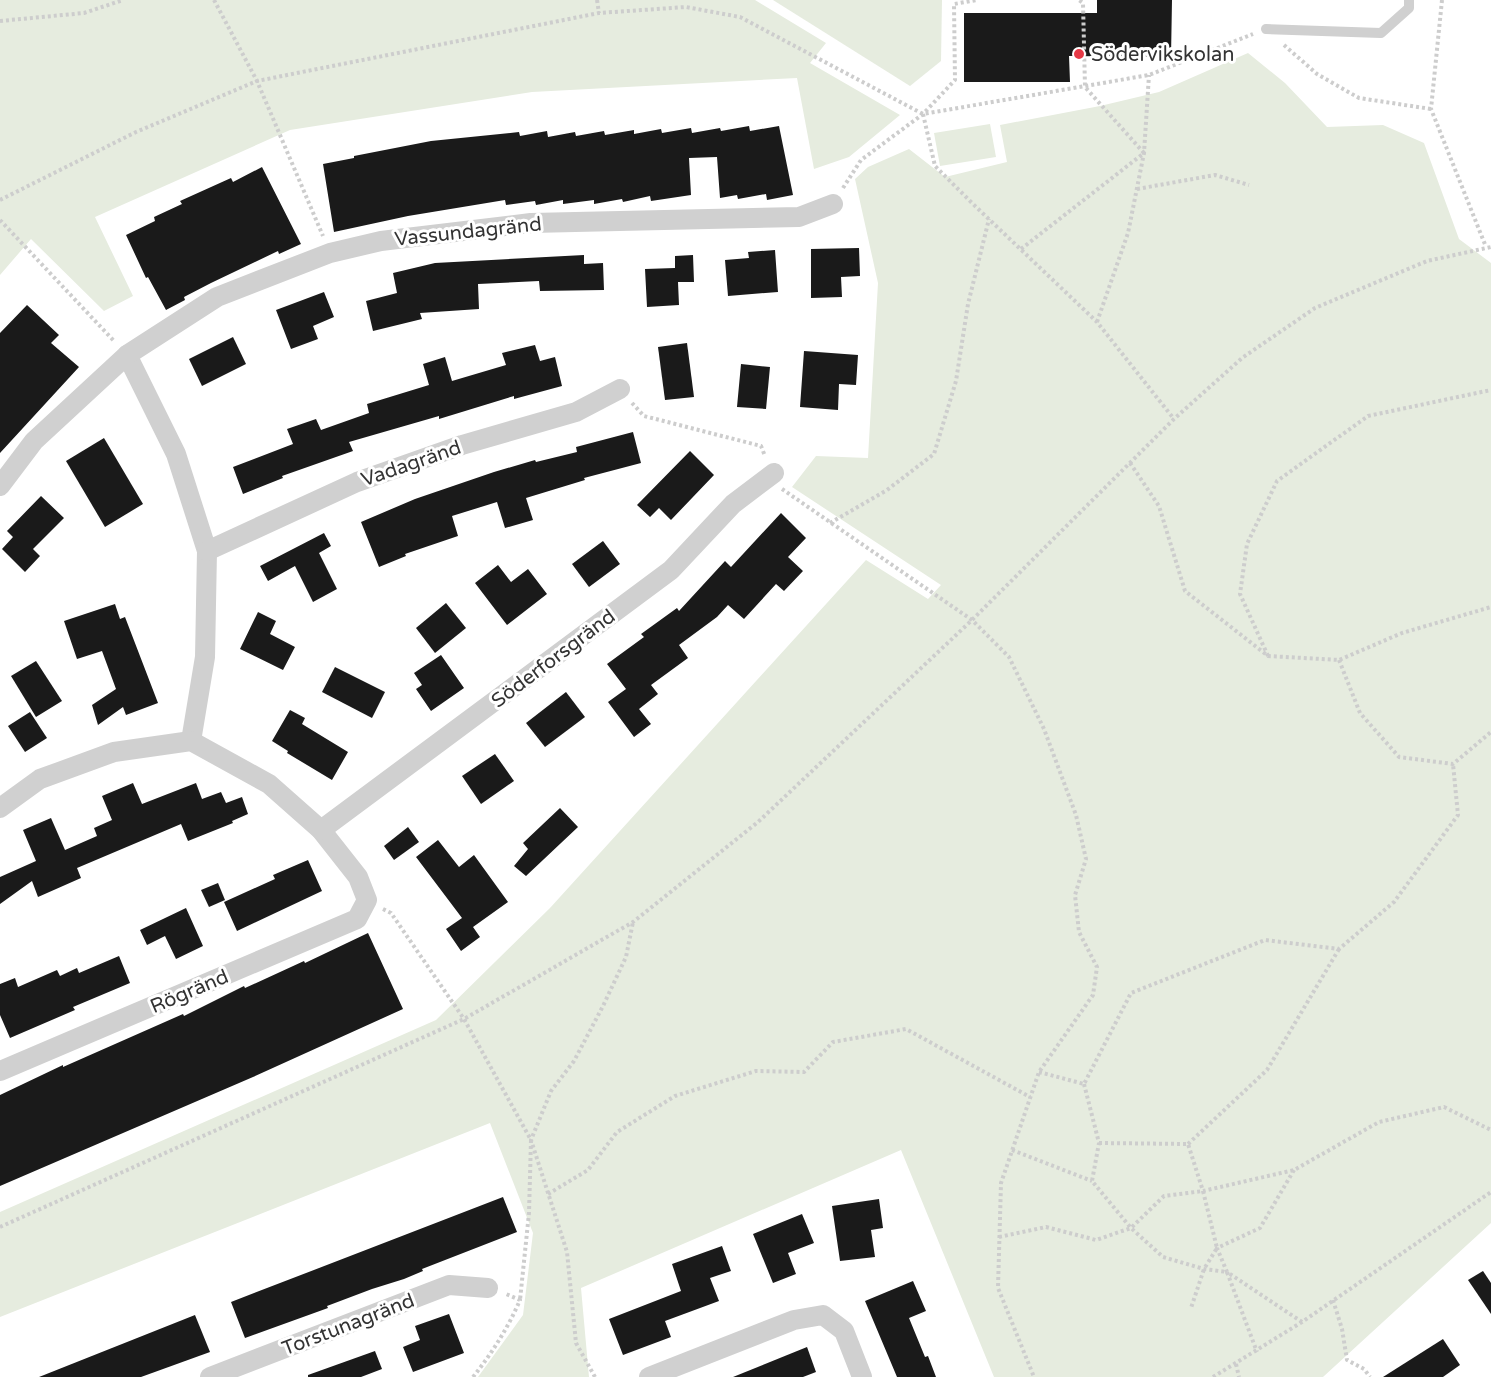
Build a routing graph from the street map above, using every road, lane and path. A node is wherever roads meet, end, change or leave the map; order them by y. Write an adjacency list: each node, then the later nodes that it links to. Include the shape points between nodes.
1 (123, 0): 9 (path, via 84,13)
2 (214, 0): 12 (path)
3 (597, 0): 8 (path)
4 (977, 0): 15 (path, via 954,4 954,80)
5 (1079, 0): 13 (path, via 1083,3)
6 (1409, 0): 10 (lane, via 1409,8 1380,33)
7 (1442, 0): 14 (path)
8 (599, 13): 12 (path); 15 (path, via 686,7 740,17)
9 (0, 21)
10 (1266, 29): 11 (path); 14 (path, via 1317,74 1359,98)
11 (1149, 75): 13 (path); 16 (path)
12 (257, 81): 19 (path, via 136,132); 25 (path)
13 (1085, 87): 15 (path); 16 (path)
14 (1431, 109): 23 (path)
15 (923, 114): 20 (path, via 861,160); 21 (path, via 935,166)
16 (1144, 153): 18 (path); 24 (path)
17 (1249, 185): 18 (path, via 1215,175)
18 (1137, 189): 26 (path, via 1128,233)
19 (0, 200)
20 (833, 204): 25 (street, Vassundagränd, via 799,217 531,223 381,241)
21 (989, 219): 24 (path); 34 (path, via 968,304 956,381 934,454 886,490)
22 (0, 220): 27 (path)
23 (1489, 248): 30 (path, via 1426,261 1316,308 1242,358)
24 (1021, 249): 26 (path)
25 (330, 254): 27 (street, Vassundagränd, via 217,297)
26 (1097, 321): 30 (path)
27 (127, 355): 33 (street, Vassundagränd, via 34,441); 35 (street, via 176,454)
28 (620, 389): 32 (path, via 644,416 760,447); 35 (street, Vadagränd, via 576,412 462,445 357,482)
29 (1491, 390): 38 (path, via 1368,416 1277,481 1247,544 1240,594)
30 (1174, 419): 31 (path)
31 (1130, 463): 37 (path); 38 (path, via 1159,506 1185,591)
32 (774, 473): 34 (path, via 783,492); 44 (street, Söderforsgränd, via 733,504 671,570)
33 (0, 486)
34 (830, 523): 37 (path)
35 (207, 551): 41 (street, via 205,657)
36 (1491, 607): 39 (path, via 1402,633)
37 (972, 620): 46 (path, via 759,822); 50 (path, via 1009,657 1044,729 1076,815 1086,859 1075,895 1079,932 1097,967 1093,995)
38 (1268, 657): 39 (path)
39 (1339, 660): 42 (path, via 1360,713 1399,757)
40 (1491, 732): 42 (path)
41 (191, 741): 43 (street, via 114,752 40,779); 44 (street, via 269,784)
42 (1453, 764): 47 (path, via 1458,815 1394,902)
43 (0, 808)
44 (321, 830): 45 (street, via 358,876)
45 (367, 900): 48 (path, via 391,913); 49 (street, Rögränd, via 357,919)
46 (633, 922): 48 (path); 54 (path, via 626,957 574,1061 551,1091)
47 (1339, 949): 51 (path, via 1265,940 1131,993); 56 (path, via 1267,1070)
48 (464, 1019): 54 (path); 63 (path)
49 (0, 1071)
50 (1039, 1072): 51 (path); 52 (path)
51 (1083, 1084): 55 (path)
52 (1030, 1096): 57 (path); 62 (path, via 906,1029 833,1042 804,1072 756,1071 675,1096 617,1132 588,1170)
53 (1491, 1130): 58 (path, via 1444,1107 1379,1122)
54 (531, 1140): 62 (path); 70 (path, via 529,1213)
55 (1099, 1143): 56 (path); 59 (path)
56 (1188, 1144): 60 (path)
57 (1012, 1150): 59 (path); 65 (path, via 1001,1183)
58 (1294, 1170): 60 (path); 66 (path, via 1260,1228)
59 (1092, 1181): 64 (path)
60 (1203, 1191): 64 (path, via 1164,1196); 66 (path)
61 (1491, 1192): 71 (path)
62 (548, 1194): 78 (path, via 567,1252 576,1343)
63 (0, 1227)
64 (1131, 1228): 65 (path, via 1095,1240 1046,1227); 67 (path, via 1163,1257)
65 (999, 1237): 81 (path, via 998,1287)
66 (1217, 1248): 67 (path); 68 (path)
67 (1204, 1269): 68 (path); 72 (path)
68 (1227, 1272): 73 (path); 74 (path)
69 (488, 1288): 70 (path); 76 (street, Torstunagränd, via 449,1285)
70 (520, 1300): 77 (path, via 493,1352)
71 (1333, 1300): 73 (path); 84 (path, via 1347,1360)
72 (1191, 1308)
73 (1302, 1322): 74 (path)
74 (1257, 1352): 75 (path)
75 (1236, 1364): 82 (path); 83 (path)
76 (210, 1377)
77 (473, 1377)
78 (595, 1377)
79 (648, 1377): 80 (street, via 794,1320 823,1315 844,1331)
80 (862, 1377)
81 (1034, 1377)
82 (1214, 1377)
83 (1239, 1377)
84 (1370, 1377)

